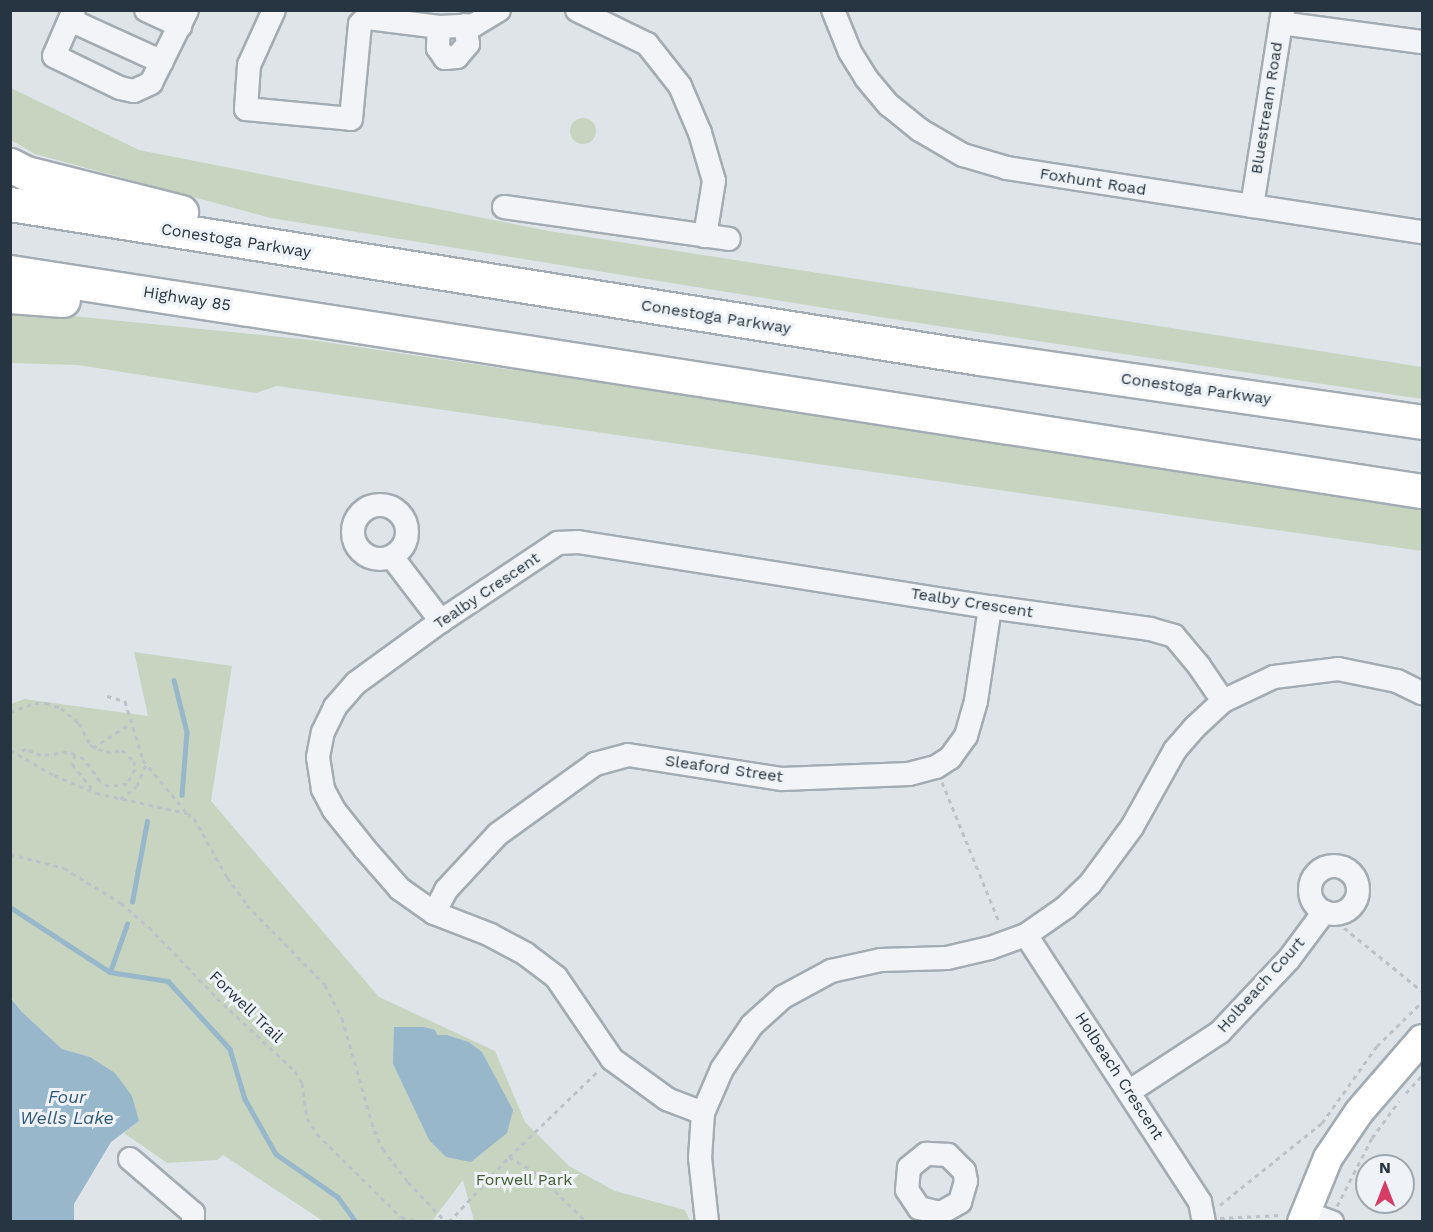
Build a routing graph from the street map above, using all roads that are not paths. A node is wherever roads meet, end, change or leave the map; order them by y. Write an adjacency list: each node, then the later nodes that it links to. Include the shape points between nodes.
1 (146, 10): 9 (street)
2 (274, 10): 6 (street, via 249,65 246,109 351,119 360,24)
3 (499, 10): 10 (street, via 474,25)
4 (577, 10): 19 (street, via 647,44 680,86 714,181)
5 (833, 10): 16 (street, Foxhunt Road, via 850,52 890,105 920,130 963,155 1007,168)
6 (371, 14): 11 (street)
7 (72, 15): 13 (street); 13 (street, via 54,56 134,91 151,83)
8 (1282, 16): 12 (street); 16 (street, Bluestream Road)
9 (183, 18): 13 (street)
10 (465, 25): 11 (street); 11 (street, via 468,44 457,57 445,58 438,48)
11 (439, 27)
12 (1422, 42)
13 (162, 62)
14 (10, 165): 21 (highway)
15 (10, 204): 21 (highway, Conestoga Parkway)
16 (1252, 206): 18 (street, Foxhunt Road)
17 (504, 207): 19 (street)
18 (1422, 232)
19 (705, 236): 20 (street)
20 (729, 239)
21 (392, 266): 25 (highway, Conestoga Parkway, via 978,358)
22 (10, 272): 24 (highway, Highway 85)
23 (10, 296): 24 (highway)
24 (316, 319): 26 (highway)
25 (1422, 422)
26 (1422, 490)
27 (392, 557): 29 (street)
28 (990, 607): 29 (street, Tealby Crescent, via 578,542 558,543); 31 (street, Tealby Crescent, via 1150,629 1174,636); 33 (street, Sleaford Street, via 976,701 966,736 950,758 936,767 909,774 782,780 628,755 595,764 498,834 446,890)
29 (441, 621): 33 (street, Tealby Crescent, via 356,683 335,707 323,732 318,757 323,789 334,810 400,890)
30 (1422, 693): 31 (street, via 1397,681 1338,669 1274,677)
31 (1223, 701): 34 (street, via 1175,750 1132,827 1090,884 1066,907)
32 (1324, 912): 36 (street, Holbeach Court, via 1289,959 1220,1032)
33 (434, 913): 37 (street, Tealby Crescent, via 491,935 526,954 556,977 612,1059 667,1100)
34 (1026, 935): 36 (street, Holbeach Crescent); 37 (street, via 948,957 881,960 831,971 783,997 752,1025 728,1060)
35 (1422, 1039): 40 (main road, via 1359,1112)
36 (1130, 1091): 41 (street, Holbeach Crescent)
37 (704, 1113): 43 (street, via 700,1158)
38 (130, 1159): 42 (street, via 193,1213)
39 (1335, 1211): 40 (street)
40 (1296, 1216)
41 (1208, 1219)
42 (193, 1221)
43 (707, 1221)

